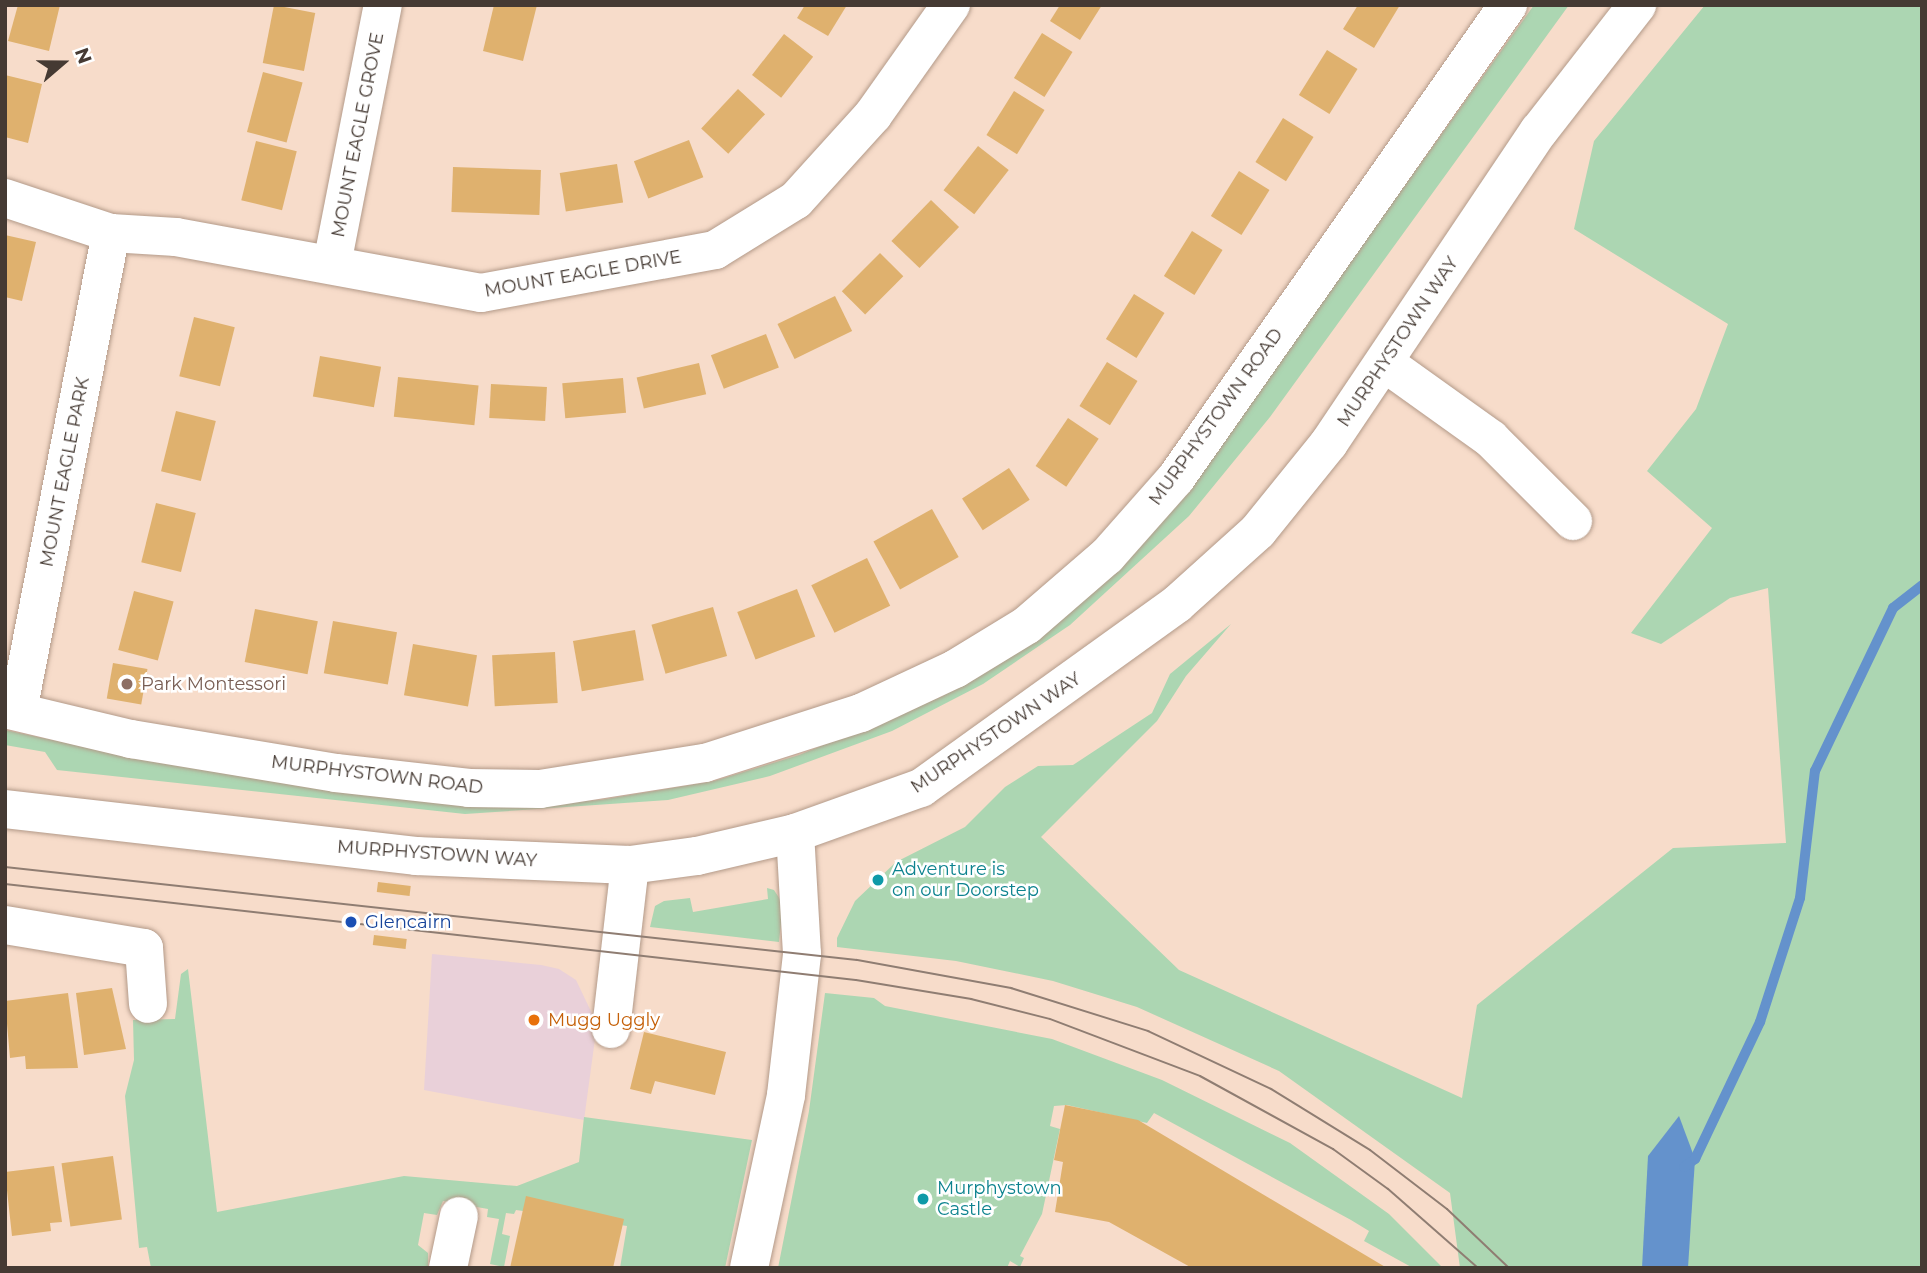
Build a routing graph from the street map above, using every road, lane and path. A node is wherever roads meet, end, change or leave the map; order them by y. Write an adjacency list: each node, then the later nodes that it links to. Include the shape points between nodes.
1 (383, 5): 7 (street, MOUNT EAGLE GROVE)
2 (951, 5): 7 (street, MOUNT EAGLE DRIVE, via 873,115 796,200 716,250 481,293)
3 (1508, 5): 10 (street, MURPHYSTOWN ROAD, via 1176,478 1107,556 1027,625 932,680 861,713 705,763 540,789 469,788 336,773 131,739)
4 (1637, 5): 8 (street, MURPHYSTOWN WAY, via 1539,131)
5 (5, 198): 6 (street, MOUNT EAGLE DRIVE)
6 (111, 233): 7 (street, MOUNT EAGLE DRIVE, via 176,237); 10 (street, MOUNT EAGLE PARK)
7 (332, 264)
8 (1385, 363): 9 (street, via 1491,439); 12 (street, MURPHYSTOWN WAY, via 1258,531 1177,604 921,788)
9 (1573, 521)
10 (12, 710)
11 (5, 809): 13 (street, MURPHYSTOWN WAY, via 416,856)
12 (795, 833): 13 (street, MURPHYSTOWN WAY, via 697,856); 19 (street, via 802,954 786,1095)
13 (630, 865): 16 (street)
14 (5, 925): 15 (street, via 144,948)
15 (148, 1004)
16 (611, 1029)
17 (459, 1216): 18 (street)
18 (448, 1268)
19 (749, 1268)

